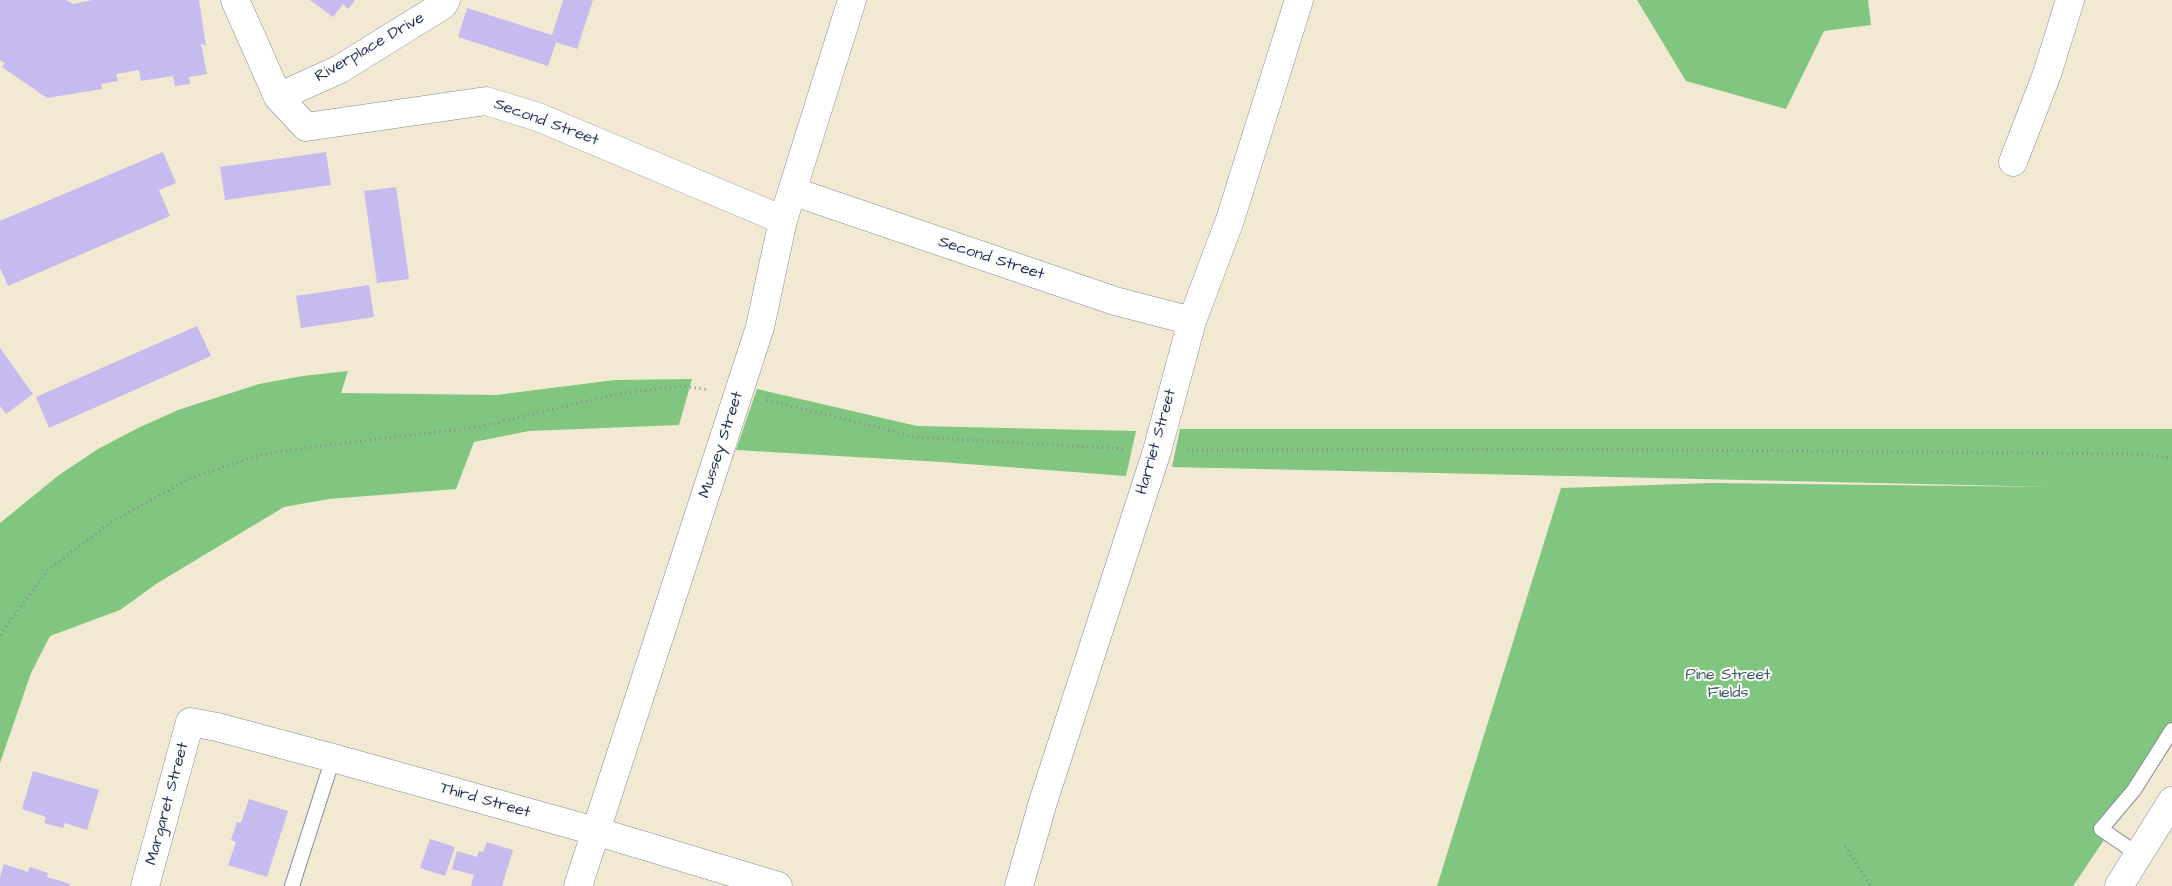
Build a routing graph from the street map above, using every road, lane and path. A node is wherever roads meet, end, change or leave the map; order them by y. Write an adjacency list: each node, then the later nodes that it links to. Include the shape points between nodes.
1 (235, 0): 6 (street)
2 (446, 0): 6 (street, Riverplace Drive, via 443,5 340,68)
3 (852, 0): 8 (street, Mussey Street)
4 (1299, 0): 10 (street, Harriet Street, via 1230,220)
5 (2070, 0): 7 (street, via 2047,74)
6 (278, 97): 9 (street, Second Street, via 306,127 486,101 538,117)
7 (2013, 162)
8 (792, 191): 9 (street, Mussey Street); 10 (street, Second Street, via 1115,301)
9 (783, 220): 11 (street, Mussey Street, via 760,328)
10 (1192, 321): 27 (street, Harriet Street, via 1156,450)
11 (739, 394): 12 (path, via 916,437); 15 (path, via 683,386 618,394 479,427 260,455 191,478 113,521 48,570); 20 (street, Mussey Street)
12 (1132, 450)
13 (1180, 450): 14 (path, via 1579,449 2137,454)
14 (2172, 458)
15 (0, 634)
16 (190, 722): 18 (street, Third Street); 23 (street, Margaret Street)
17 (2172, 730): 22 (lane, via 2134,790 2101,829)
18 (333, 758): 20 (street, Third Street); 24 (lane)
19 (2168, 815): 22 (street)
20 (595, 831): 25 (street, Mussey Street); 26 (street, Third Street)
21 (1845, 846): 28 (path)
22 (2139, 854): 29 (street)
23 (145, 886)
24 (292, 886)
25 (578, 886)
26 (778, 886)
27 (1019, 886)
28 (1871, 886)
29 (2119, 886)

